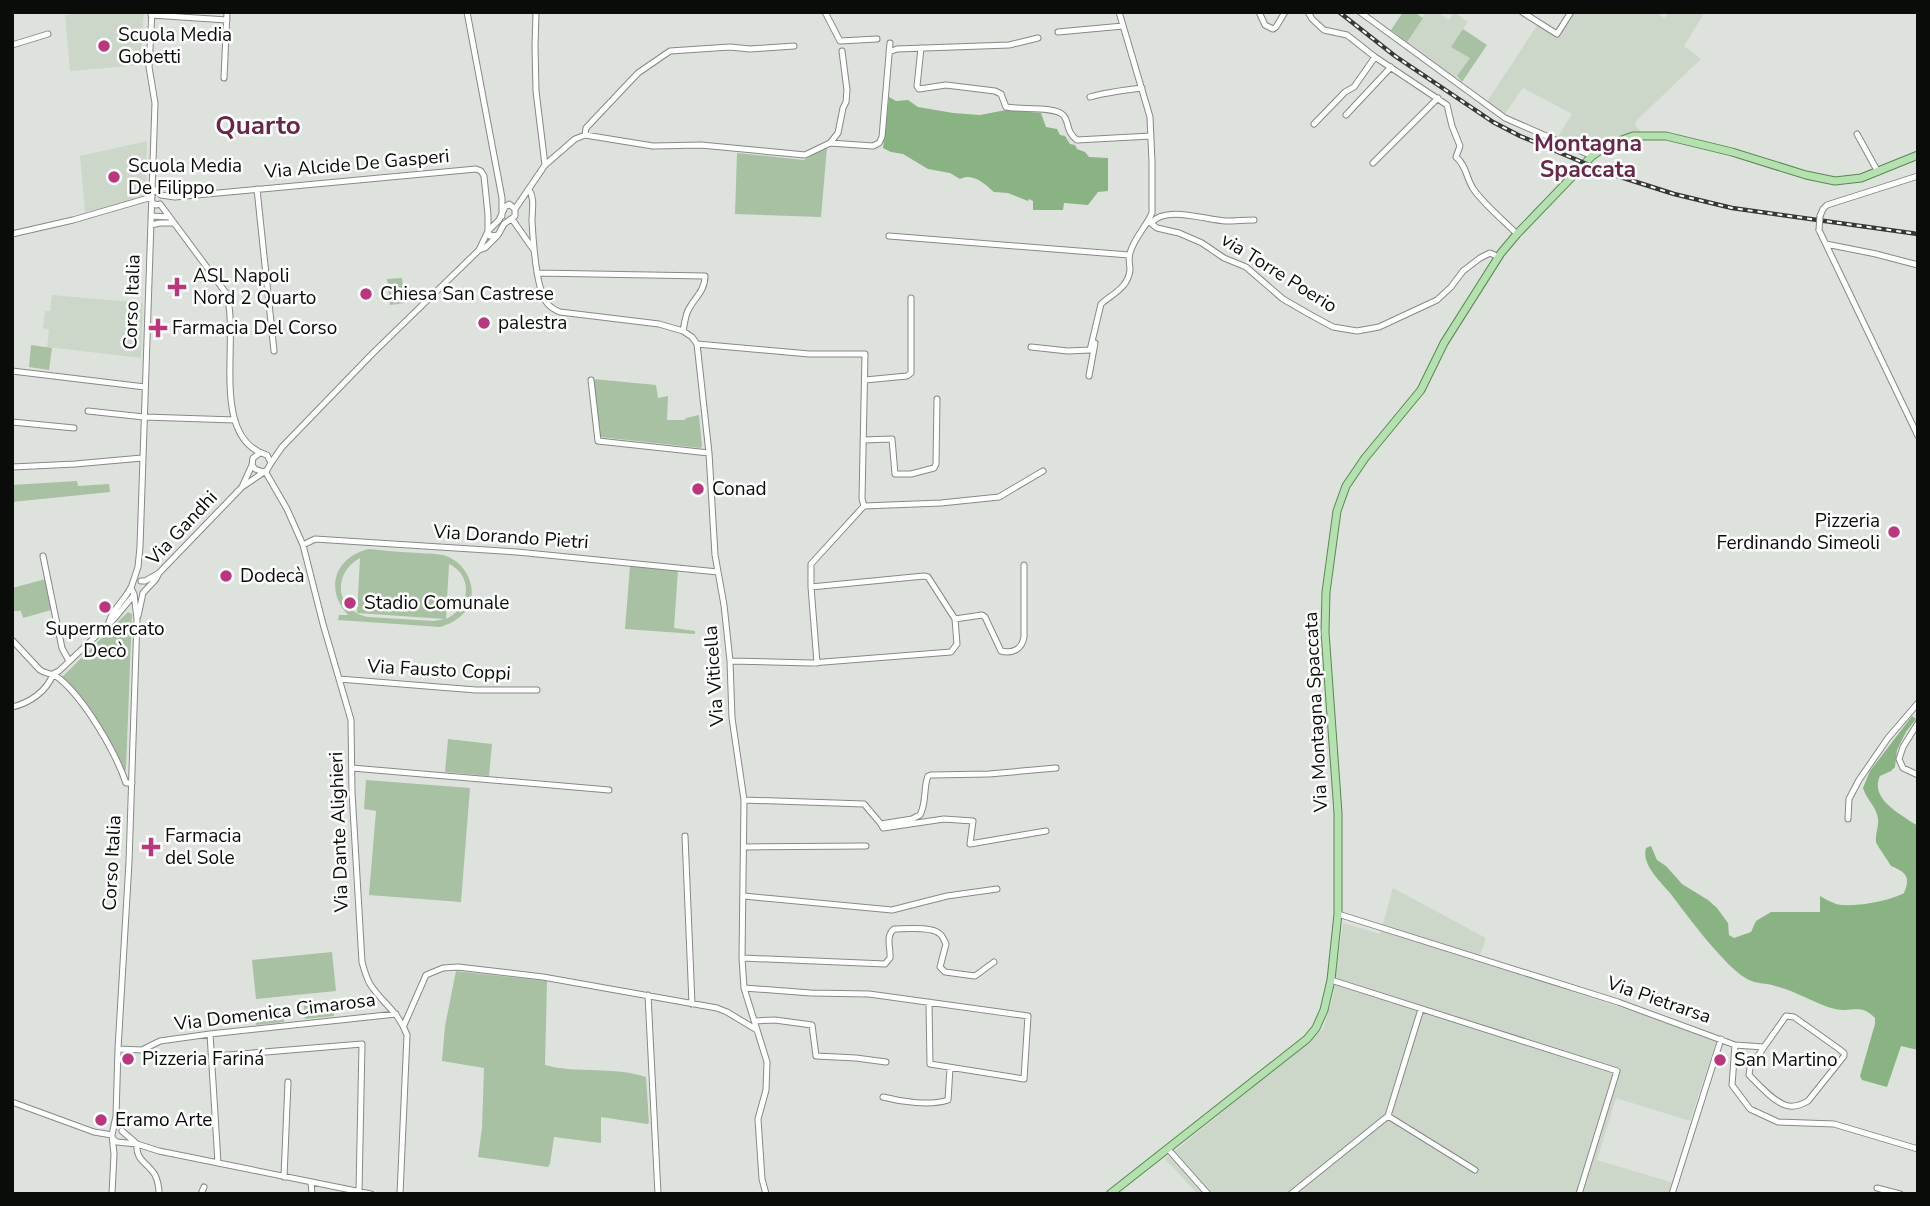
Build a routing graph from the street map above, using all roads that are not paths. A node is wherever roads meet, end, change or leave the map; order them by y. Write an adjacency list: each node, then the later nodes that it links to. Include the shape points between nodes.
1 (227, 12): 13 (street)
2 (467, 12): 46 (street)
3 (536, 12): 40 (street, via 536,91)
4 (825, 12): 18 (street, via 840,41)
5 (1119, 12): 14 (street)
6 (1259, 12): 7 (street, via 1265,25 1273,29)
7 (1285, 12)
8 (1308, 12): 25 (street, via 1324,30 1347,35)
9 (1360, 12): 38 (street, via 1505,118)
10 (1522, 12): 11 (street, via 1557,34)
11 (1571, 12)
12 (152, 14): 13 (street); 45 (street, Corso Italia, via 149,67 155,103)
13 (227, 20): 27 (street)
14 (1123, 26): 15 (street); 28 (street)
15 (1058, 32)
16 (48, 34): 20 (street)
17 (1038, 38): 22 (street, via 1009,45)
18 (877, 39)
19 (890, 43): 24 (street)
20 (12, 45)
21 (794, 46): 34 (street, via 670,51 638,73 586,128)
22 (921, 48): 24 (street); 35 (street, via 919,89 946,85 995,91 1006,107 1061,113 1077,140)
23 (842, 51): 36 (street, via 846,102 838,133)
24 (889, 52): 36 (street, via 879,143)
25 (1375, 57): 26 (street); 32 (street, via 1354,87)
26 (1391, 67): 30 (street); 31 (street)
27 (224, 78)
28 (1142, 88): 29 (street); 35 (street)
29 (1090, 97)
30 (1438, 98): 39 (street); 62 (street, via 1447,105 1460,146 1456,157 1476,193)
31 (1346, 114)
32 (1314, 124)
33 (1857, 134): 41 (street)
34 (585, 135): 36 (street, via 653,146 701,145 805,155); 40 (street)
35 (1151, 136): 55 (street)
36 (830, 142)
37 (1918, 155): 41 (main road, Via Montagna Spaccata)
38 (1592, 156): 41 (main road, Via Montagna Spaccata, via 1623,139 1666,136 1822,180 1854,180); 62 (main road, Via Montagna Spaccata)
39 (1373, 163)
40 (545, 165): 44 (street)
41 (1878, 172)
42 (1918, 176): 65 (street, bridge, via 1828,205 1820,216 1819,230)
43 (257, 189): 45 (street, Via Alcide De Gasperi); 49 (street, Via Alcide De Gasperi, via 476,169 484,176); 77 (street)
44 (527, 191): 47 (street); 48 (street); 59 (street, via 533,198)
45 (157, 197): 50 (street, Corso Italia); 51 (street); 60 (street, Via Alcide De Gasperi)
46 (502, 198): 47 (street); 52 (street)
47 (509, 204): 48 (street); 52 (street)
48 (515, 209): 53 (street)
49 (488, 215): 52 (street, via 492,221); 58 (street, Via Alcide De Gasperi)
50 (151, 216): 51 (street); 57 (street, Corso Italia)
51 (169, 217): 56 (street)
52 (500, 218): 58 (street)
53 (512, 219): 61 (street); 63 (street)
54 (1254, 219): 55 (street, via 1167,215)
55 (1150, 222): 68 (street, via 1142,227); 69 (street, via Torre Poerio, via 1246,267 1283,299 1333,327 1357,331 1379,327 1437,300 1480,258 1490,253)
56 (174, 223): 57 (street); 86 (street, via 229,302 230,394)
57 (151, 225): 82 (street, Corso Italia)
58 (488, 231): 63 (street, via 490,236); 66 (street)
59 (532, 232): 61 (street); 67 (street)
60 (12, 234)
61 (524, 234): 67 (street)
62 (1517, 234): 69 (main road, Via Montagna Spaccata)
63 (498, 235): 66 (street)
64 (889, 236): 68 (street)
65 (1826, 244): 70 (street); 89 (street)
66 (479, 250): 92 (street)
67 (534, 252): 71 (street)
68 (1129, 255): 73 (street, via 1127,280)
69 (1499, 257): 141 (main road, Via Montagna Spaccata, via 1444,343 1421,390 1346,486 1337,511 1325,592 1325,632 1338,813)
70 (1918, 265)
71 (537, 273): 74 (street, via 544,298 556,310); 74 (street, via 705,276)
72 (911, 298): 81 (street, via 911,373)
73 (1107, 299): 76 (street, via 1101,304 1090,350); 79 (street)
74 (683, 331): 75 (street)
75 (697, 344): 81 (street, via 865,354); 94 (street, Via Viticella)
76 (1031, 347)
77 (274, 351)
78 (12, 372): 82 (street)
79 (1090, 376)
80 (591, 380): 94 (street, via 598,441)
81 (865, 380): 90 (street)
82 (145, 387): 85 (street, Corso Italia)
83 (937, 399): 90 (street, via 934,468 895,474 892,439)
84 (88, 411): 85 (street)
85 (144, 417): 86 (street); 95 (street, Corso Italia)
86 (235, 420): 91 (street)
87 (12, 422): 88 (street)
88 (74, 428)
89 (1918, 436)
90 (863, 440): 102 (street)
91 (249, 445): 93 (street); 96 (street)
92 (282, 447): 93 (street); 97 (street)
93 (262, 453): 96 (street); 97 (street)
94 (709, 453): 106 (street, Via Viticella)
95 (142, 458): 98 (street); 109 (street, Corso Italia, via 140,547)
96 (252, 463): 99 (street, via 257,471); 101 (street, Via Gandhi)
97 (271, 463): 99 (street)
98 (12, 467)
99 (264, 471): 101 (street, Via Gandhi); 103 (street, Via Dante Alighieri)
100 (1043, 471): 102 (street, via 999,497)
101 (242, 487): 107 (street, Via Gandhi)
102 (863, 506): 110 (street, via 814,559)
103 (303, 545): 106 (street, Via Dorando Pietri, via 315,539 517,552); 122 (street, Via Dante Alighieri)
104 (43, 556): 118 (street, via 62,648)
105 (1024, 565): 115 (street, via 1024,637 1019,649 1001,651 982,615)
106 (718, 572): 119 (street, Via Viticella)
107 (159, 573): 108 (street); 111 (street, Via Gandhi)
108 (141, 581): 109 (street); 111 (street)
109 (132, 585): 112 (street); 116 (street)
110 (811, 587): 115 (street, via 924,576); 120 (street)
111 (144, 591): 112 (street); 114 (street)
112 (134, 594): 113 (street); 114 (street)
113 (121, 610): 114 (street, via 131,609); 116 (street)
114 (136, 615): 130 (street, Corso Italia)
115 (955, 619): 120 (street, via 957,644 951,652)
116 (108, 622): 118 (street)
117 (12, 640): 121 (street, via 40,670)
118 (69, 661): 121 (street)
119 (730, 661): 120 (street); 132 (street, Via Viticella, via 732,718)
120 (817, 663)
121 (53, 674): 125 (street, via 34,698); 130 (street, via 87,711 118,760 126,783)
122 (339, 679): 123 (street, Via Fausto Coppi); 127 (street, Via Dante Alighieri, via 351,720)
123 (537, 690)
124 (1918, 703): 133 (street, via 1859,780 1849,799)
125 (12, 707)
126 (1918, 723): 129 (street, via 1899,759 1903,768)
127 (352, 768): 131 (street); 150 (street, Via Dante Alighieri, via 362,962 370,984)
128 (1056, 768): 134 (street, via 931,775 920,815)
129 (1918, 775)
130 (132, 783): 158 (street, Corso Italia)
131 (609, 790)
132 (744, 800): 134 (street, via 857,803 868,807); 138 (street, Via Viticella)
133 (1848, 818)
134 (881, 824): 135 (street, via 883,828 944,819 973,821 970,844)
135 (1046, 831)
136 (685, 836): 148 (street)
137 (866, 846): 138 (street)
138 (744, 847): 140 (street, Via Viticella)
139 (998, 889): 140 (street, via 892,910)
140 (744, 896): 142 (street, Via Viticella)
141 (1338, 914): 144 (main road, Via Montagna Spaccata); 155 (street, Via Pietrarsa)
142 (741, 958): 143 (street, via 885,964 890,958 891,932 911,929 940,934 946,944 940,967 945,972 975,976); 145 (street, Via Viticella)
143 (994, 962)
144 (1331, 980): 149 (street); 170 (main road, Via Montagna Spaccata, via 1324,1010 1307,1039)
145 (744, 988): 147 (street); 151 (street, Via Viticella)
146 (648, 995): 148 (street); 152 (street, via 543,977 443,968 426,975); 185 (street)
147 (929, 1002): 161 (street, via 930,1064); 161 (street, via 1028,1016 1024,1080)
148 (692, 1003): 153 (street, via 727,1012)
149 (1420, 1009): 165 (street); 190 (street, via 1617,1071)
150 (396, 1014): 152 (street, Via Dante Alighieri); 154 (street, Via Domenica Cimarosa)
151 (754, 1021): 153 (street, Via Viticella); 160 (street, via 812,1025 816,1056)
152 (404, 1025): 184 (street, via 407,1058)
153 (757, 1030): 186 (street, Via Viticella, via 766,1062 766,1090 758,1119)
154 (210, 1034): 158 (street, Via Domenica Cimarosa, via 160,1041 142,1050); 172 (street)
155 (1721, 1039): 156 (street, Via Pietrarsa); 191 (street)
156 (1735, 1045): 157 (street, Via Pietrarsa); 171 (street, via 1732,1085 1750,1109 1778,1122 1834,1124)
157 (1764, 1047): 157 (street, via 1786,1016 1794,1017 1844,1056 1808,1101 1787,1106 1749,1075)
158 (118, 1049): 166 (street, Corso Italia)
159 (216, 1056): 178 (street, via 362,1044)
160 (886, 1062)
161 (950, 1068): 163 (street, via 948,1100 901,1102)
162 (288, 1082): 174 (street)
163 (883, 1097)
164 (12, 1102): 168 (street)
165 (1388, 1116): 173 (street); 189 (street)
166 (116, 1117): 167 (street, Corso Italia); 168 (street, Corso Italia)
167 (122, 1132): 168 (street, via 118,1130); 168 (street, via 124,1138); 169 (street)
168 (115, 1139): 169 (street); 179 (street, Corso Italia)
169 (137, 1144): 172 (street); 180 (street, via 141,1160 155,1176)
170 (1168, 1149): 187 (main road, Via Montagna Spaccata); 188 (street)
171 (1918, 1149)
172 (218, 1163): 174 (street)
173 (1475, 1170)
174 (284, 1177): 175 (street)
175 (311, 1182): 178 (street); 182 (street)
176 (204, 1187): 181 (street)
177 (1877, 1188): 192 (street)
178 (359, 1191): 183 (street)
179 (112, 1194)
180 (159, 1194)
181 (201, 1194)
182 (312, 1194)
183 (370, 1194)
184 (400, 1194)
185 (658, 1194)
186 (766, 1194)
187 (1110, 1194)
188 (1208, 1194)
189 (1291, 1194)
190 (1579, 1194)
191 (1672, 1194)
192 (1900, 1194)

